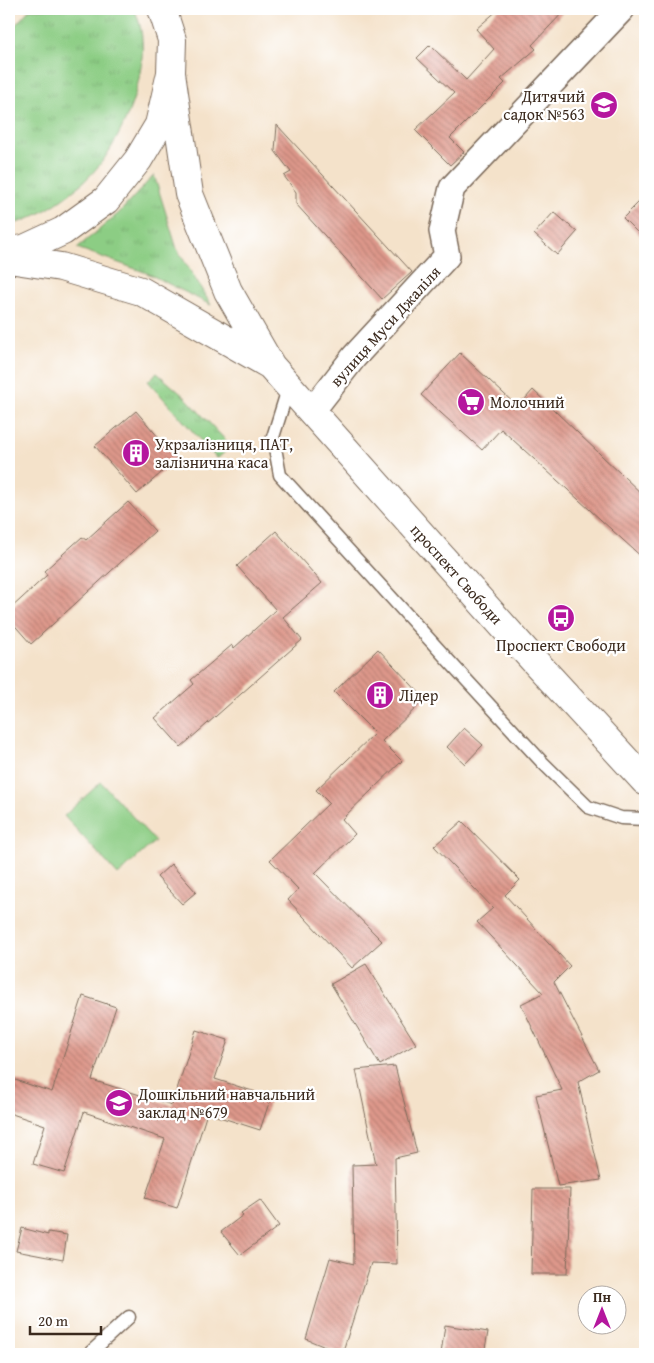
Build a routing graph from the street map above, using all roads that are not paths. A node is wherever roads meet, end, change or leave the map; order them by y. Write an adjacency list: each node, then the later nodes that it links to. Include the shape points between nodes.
1 (162, 9): 3 (street, via 172,40)
2 (622, 9): 8 (street, вулиця Муси Джаліля, via 452,188 442,230 448,256 354,357)
3 (171, 73): 4 (street, via 159,125 138,160 106,200 63,231 24,249); 6 (street, проспект Свободи, via 189,194 228,291)
4 (9, 251)
5 (9, 260): 6 (street, проспект Свободи, via 61,267 141,292)
6 (271, 366): 7 (street, проспект Свободи)
7 (289, 386): 8 (street, проспект Свободи); 10 (lane, via 273,437 280,475 542,762 588,807 621,818)
8 (312, 411): 9 (street, проспект Свободи)
9 (645, 780)
10 (645, 819)
11 (128, 1317): 12 (lane)
12 (89, 1354)

